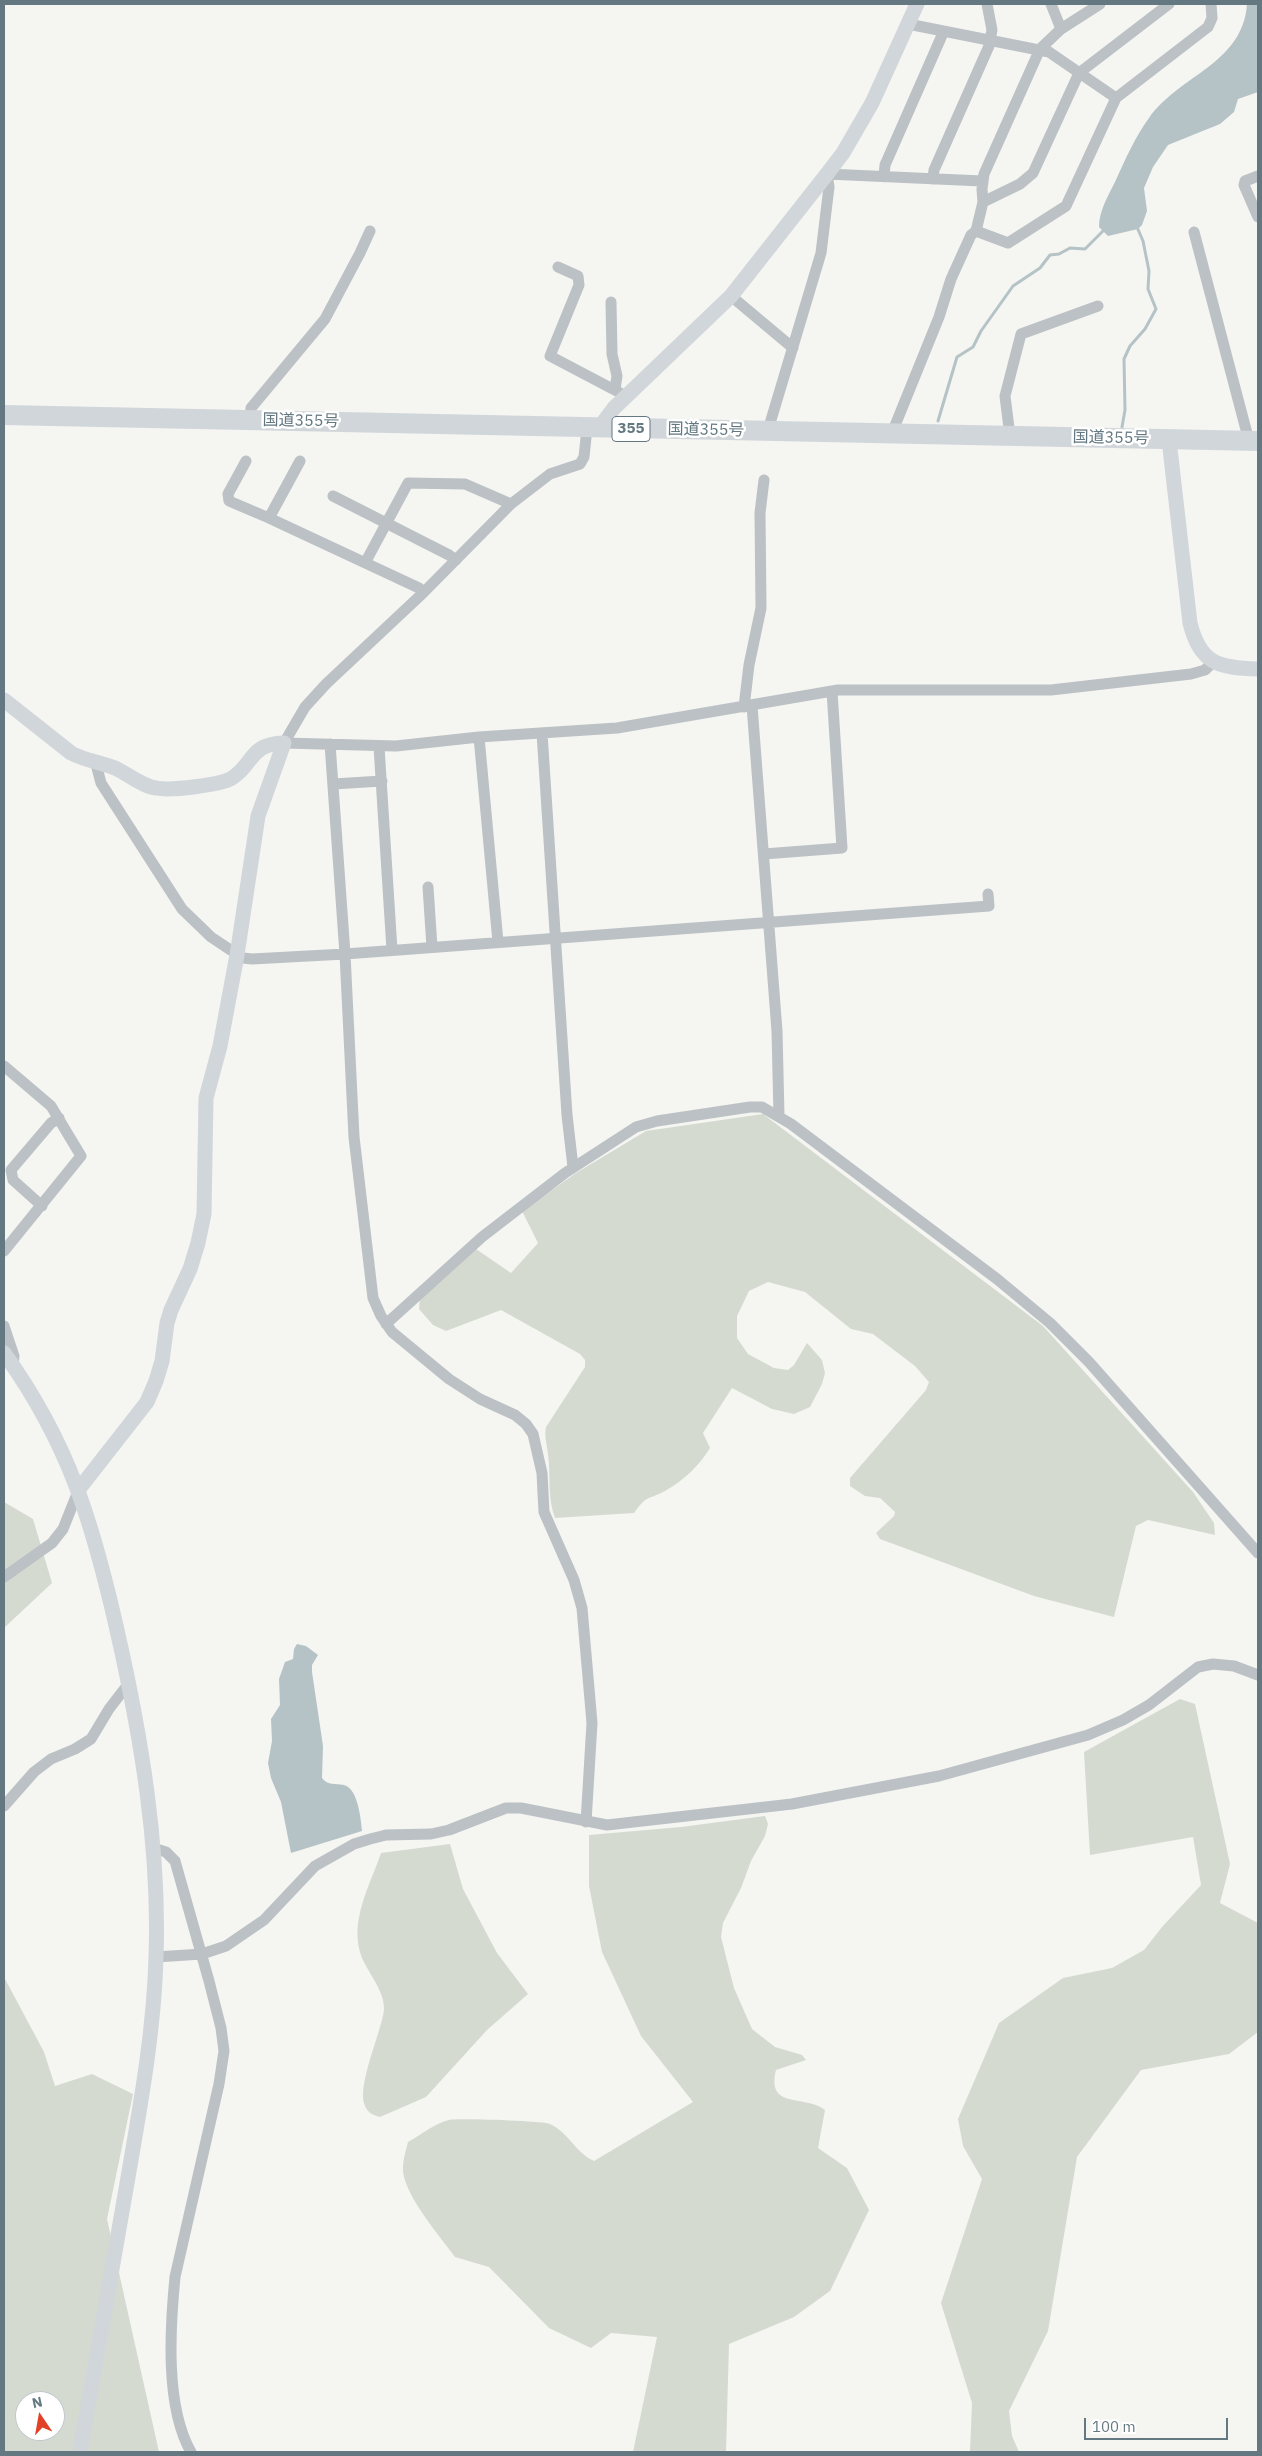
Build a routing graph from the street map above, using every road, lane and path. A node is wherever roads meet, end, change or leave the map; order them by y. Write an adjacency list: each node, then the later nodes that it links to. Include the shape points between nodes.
1 (917, 4): 7 (street)
2 (987, 4): 10 (street, via 992,30)
3 (1051, 4): 8 (street)
4 (1100, 4): 8 (street)
5 (1169, 4): 12 (street)
6 (1211, 4): 13 (street, via 1212,18 1208,26)
7 (908, 24): 9 (street); 14 (street, via 872,103)
8 (1061, 29): 11 (street)
9 (943, 32): 10 (street); 16 (street, via 885,165)
10 (990, 40): 11 (street); 17 (street)
11 (1040, 49): 12 (street); 18 (street)
12 (1079, 73): 13 (street); 19 (street, via 1032,173 1020,184)
13 (1116, 98): 22 (street, via 1065,208 1008,243)
14 (827, 174): 16 (street); 25 (street); 28 (street, via 829,188 820,253)
15 (1258, 176): 20 (street, via 1245,181 1244,185)
16 (884, 177): 17 (street)
17 (933, 179): 18 (street)
18 (982, 181): 19 (street)
19 (983, 202): 22 (street)
20 (1258, 217)
21 (370, 231): 31 (street, via 325,319 251,408)
22 (976, 231): 34 (street, via 971,235 951,279)
23 (1194, 232): 37 (street)
24 (558, 267): 29 (street, via 578,276 579,285 550,356)
25 (731, 296): 28 (street); 29 (street)
26 (611, 302): 29 (street, via 612,354)
27 (1098, 306): 35 (street, via 1022,334 1005,396)
28 (793, 348): 33 (street)
29 (621, 393): 32 (street, via 603,420)
30 (4, 415): 31 (highway, 国道355号 / 355)
31 (250, 420): 32 (highway, 国道355号 / 355)
32 (593, 428): 33 (highway, 国道355号 / 355); 42 (street, via 580,464 550,474)
33 (768, 430): 34 (highway, 国道355号 / 355)
34 (892, 433): 35 (highway, 国道355号 / 355)
35 (1010, 436): 36 (highway, 国道355号 / 355)
36 (1169, 440): 37 (highway, 国道355号 / 355); 48 (street, via 1190,623 1197,646)
37 (1253, 441)
38 (246, 461): 43 (street, via 228,494 229,501)
39 (300, 461): 43 (street)
40 (764, 480): 52 (street, via 760,513 761,608 749,665)
41 (333, 496): 44 (street)
42 (511, 504): 44 (street, via 465,484 408,483); 45 (street)
43 (269, 518): 46 (street)
44 (386, 524): 45 (street); 46 (street)
45 (456, 560): 47 (street)
46 (365, 563): 47 (street, via 419,588)
47 (423, 593): 55 (street, via 326,684 305,707)
48 (1213, 662): 49 (street, via 1231,668); 50 (street, via 1205,670 1191,674 1051,690)
49 (1258, 669)
50 (832, 691): 52 (street); 61 (street, via 842,848)
51 (4, 700): 58 (street, via 71,753)
52 (748, 706): 53 (street, via 617,728); 61 (street)
53 (542, 733): 54 (street); 65 (street)
54 (479, 737): 57 (street); 66 (street)
55 (284, 743): 56 (street); 58 (street, via 263,748 248,759 232,778 173,788 156,788 114,768); 70 (street, via 258,816)
56 (330, 744): 57 (street); 60 (street)
57 (380, 747): 59 (street)
58 (96, 764): 70 (street, via 101,783 182,909 211,937)
59 (382, 781): 60 (street); 68 (street)
60 (332, 784): 69 (street)
61 (764, 854): 64 (street)
62 (428, 888): 67 (street)
63 (988, 894): 64 (street, via 989,906)
64 (769, 922): 65 (street); 72 (street)
65 (556, 937): 66 (street); 74 (street)
66 (498, 942): 67 (street)
67 (432, 947): 68 (street)
68 (392, 950): 69 (street)
69 (345, 954): 70 (street, via 252,959); 77 (street, via 354,1137 372,1290 376,1308)
70 (237, 955): 81 (street, via 220,1046 206,1098 204,1214 195,1255 167,1323 162,1361 147,1402)
71 (4, 1066): 73 (street, via 47,1101)
72 (779, 1116): 74 (street, via 762,1107 750,1107 643,1124); 82 (street, via 997,1279 1050,1323 1089,1362)
73 (59, 1118): 75 (street, via 80,1152 80,1160); 75 (street, via 51,1122 11,1170 12,1180)
74 (573, 1167): 77 (street, via 482,1237)
75 (42, 1206): 76 (street)
76 (4, 1251)
77 (386, 1324): 87 (street, via 449,1379 480,1399 515,1415 532,1434 542,1473 544,1512 574,1580 582,1608 592,1723)
78 (4, 1326): 80 (street, via 14,1356)
79 (4, 1353): 80 (street)
80 (13, 1366): 81 (street, via 51,1428)
81 (79, 1490): 83 (street, via 63,1529 52,1543); 85 (street, via 100,1556)
82 (1258, 1553)
83 (4, 1576)
84 (1258, 1675): 87 (street, via 1234,1666 1213,1664 1198,1667 1149,1705 1088,1735 939,1776 792,1804 607,1825)
85 (129, 1683): 86 (street, via 91,1738 50,1759); 88 (street, via 143,1761)
86 (4, 1806)
87 (586, 1822): 89 (street, via 521,1808 506,1808 450,1830 386,1836 354,1844 315,1866 264,1920 226,1946)
88 (153, 1848): 89 (street, via 166,1852 175,1860); 90 (street)
89 (202, 1954): 90 (street); 92 (street, via 224,2051 175,2277 172,2308 173,2374 178,2418 182,2435)
90 (156, 1957): 91 (street, via 150,2033 136,2130)
91 (80, 2452)
92 (192, 2452)

